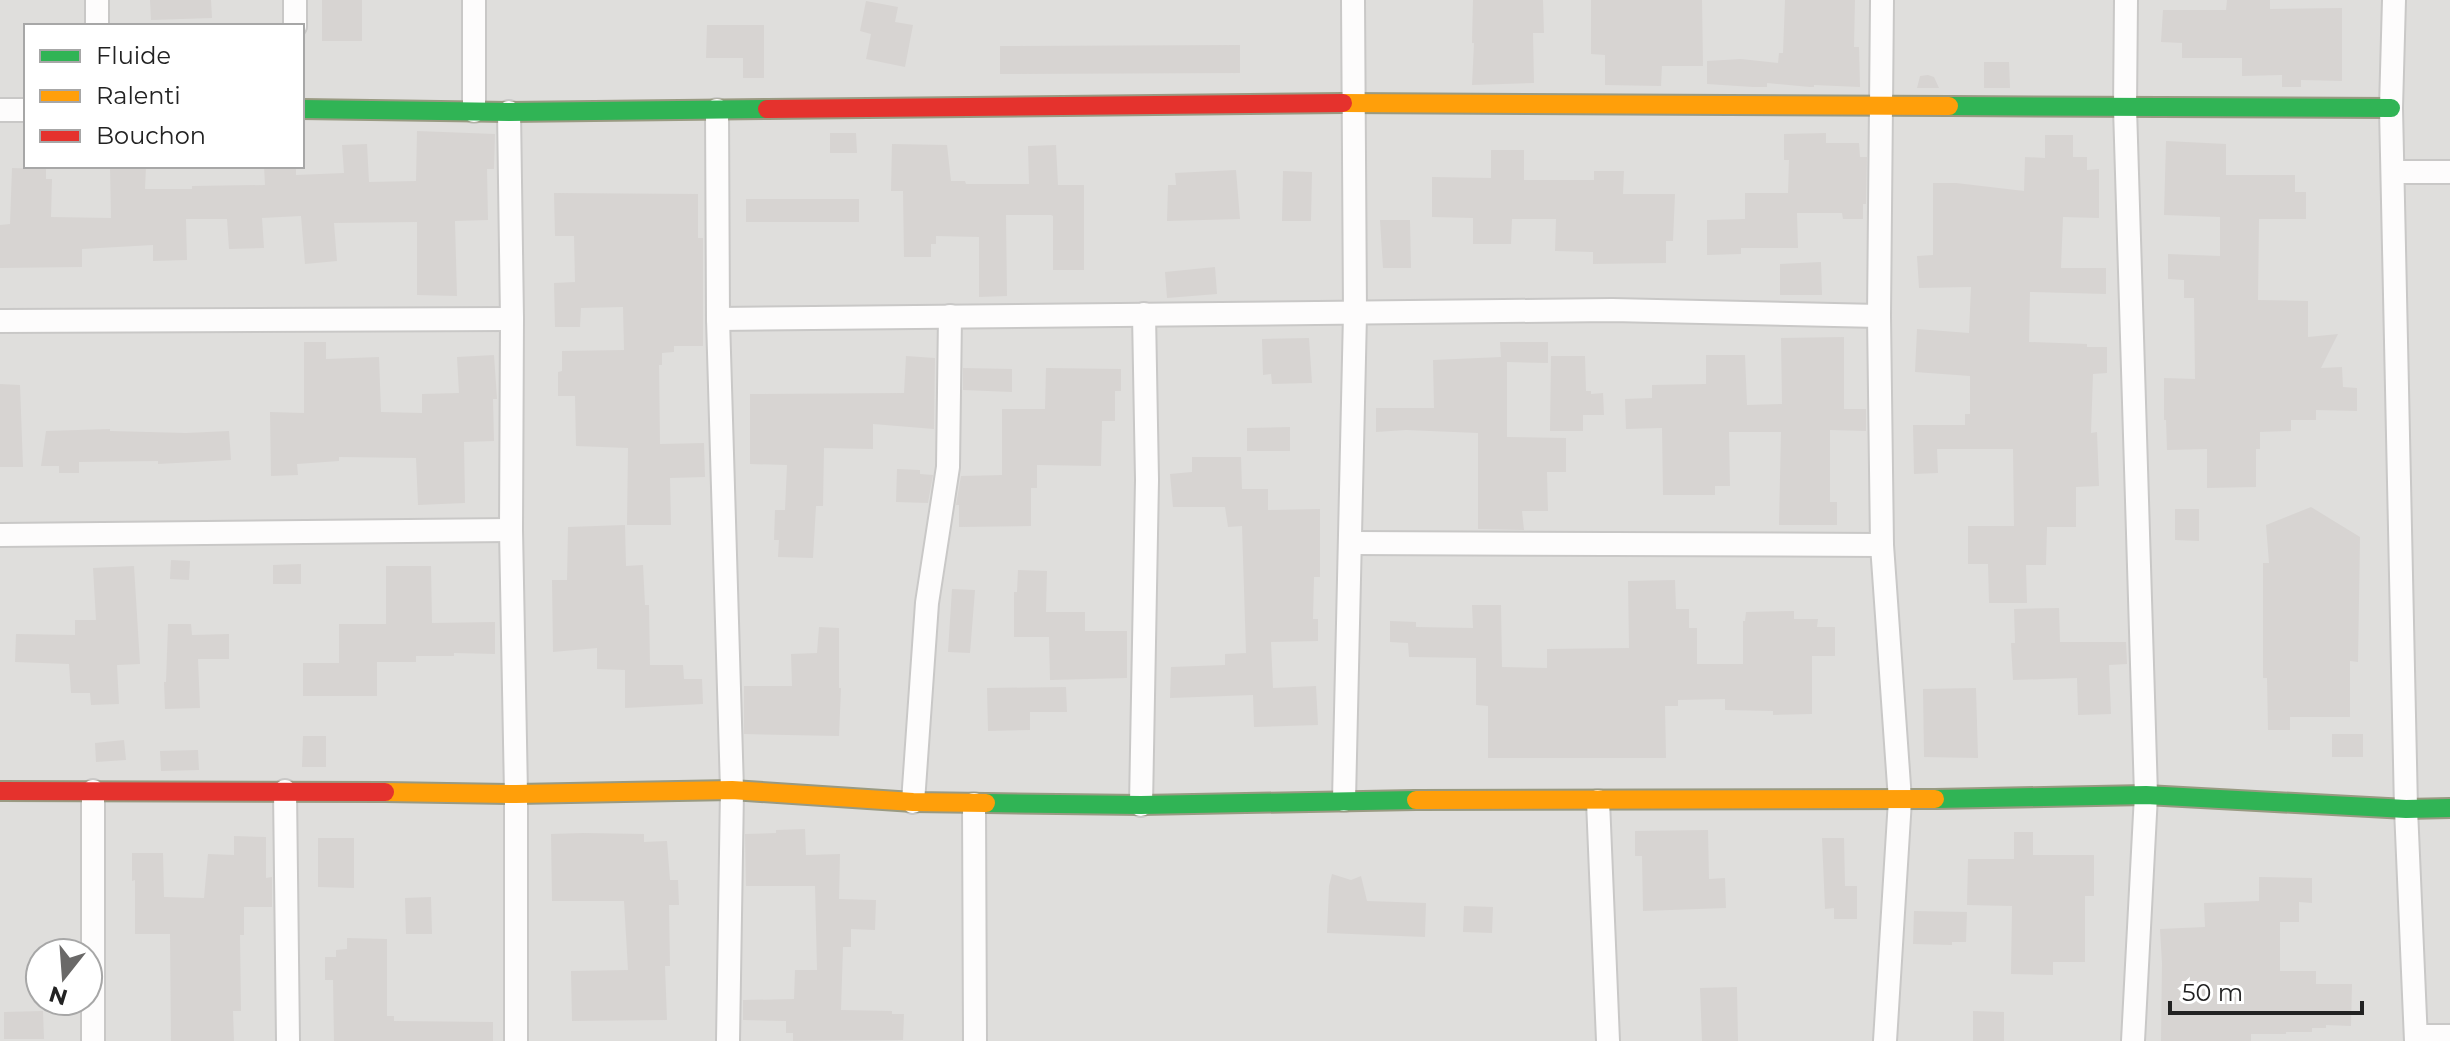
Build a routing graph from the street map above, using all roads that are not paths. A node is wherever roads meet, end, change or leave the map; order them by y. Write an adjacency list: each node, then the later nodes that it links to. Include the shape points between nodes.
1 (97, 0): 8 (street)
2 (295, 0): 9 (street)
3 (474, 0): 18 (street)
4 (1353, 0): 10 (street)
5 (1882, 0): 11 (street)
6 (2126, 0): 12 (street)
7 (2394, 0): 13 (street)
8 (97, 24)
9 (295, 24)
10 (1353, 103): 11 (street); 17 (street); 23 (street)
11 (1881, 107): 12 (street); 25 (street)
12 (2125, 108): 13 (street); 38 (street)
13 (2391, 108): 20 (street)
14 (304, 109): 18 (street)
15 (0, 110): 16 (street)
16 (24, 110)
17 (717, 110): 19 (street); 27 (street)
18 (474, 111): 19 (street)
19 (509, 112): 26 (street)
20 (2394, 172): 21 (street); 46 (street)
21 (2450, 172)
22 (1144, 314): 23 (street); 24 (street); 44 (street, via 1147,480)
23 (1355, 314): 25 (street, via 1612,310); 31 (street)
24 (950, 316): 27 (street); 42 (street, via 948,467 927,603)
25 (1879, 316): 32 (street)
26 (512, 319): 28 (street); 29 (street)
27 (718, 319): 33 (street)
28 (0, 321)
29 (511, 530): 30 (street); 37 (street)
30 (0, 535)
31 (1351, 543): 32 (street); 39 (street)
32 (1882, 545): 40 (street)
33 (732, 790): 37 (street); 42 (street); 52 (street)
34 (0, 791): 35 (street)
35 (93, 791): 36 (street); 49 (street)
36 (285, 791): 37 (street); 50 (street)
37 (516, 794): 51 (street)
38 (2146, 795): 40 (street); 46 (street); 56 (street)
39 (1344, 800): 41 (street); 44 (street)
40 (1900, 800): 41 (street); 55 (street)
41 (1598, 801): 54 (street)
42 (913, 802): 43 (street)
43 (974, 804): 44 (street); 53 (street)
44 (1141, 805)
45 (2450, 808): 46 (street)
46 (2406, 809): 48 (street)
47 (2450, 1036): 48 (street)
48 (2416, 1039)
49 (93, 1041)
50 (288, 1041)
51 (516, 1041)
52 (728, 1041)
53 (975, 1041)
54 (1608, 1041)
55 (1885, 1041)
56 (2133, 1041)

